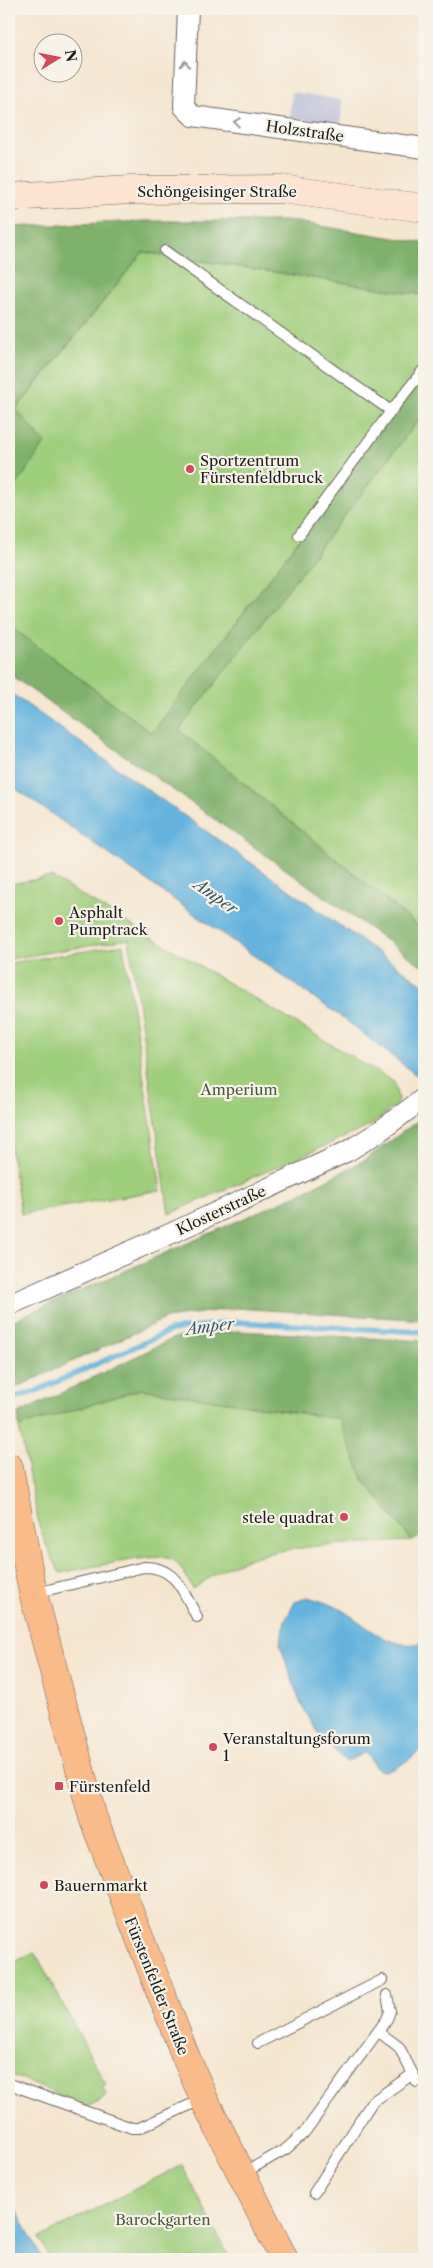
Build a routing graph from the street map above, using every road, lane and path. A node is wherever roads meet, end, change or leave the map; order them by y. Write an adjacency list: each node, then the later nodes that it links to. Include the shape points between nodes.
1 (188, 9): 2 (street, Holzstraße, one-way to 1, via 201,117 186,112)
2 (424, 148)
3 (9, 197): 4 (street, Schöngeisinger Straße, via 131,190 280,189)
4 (424, 208)
5 (165, 251): 7 (lane)
6 (424, 369): 7 (lane)
7 (391, 411): 8 (lane)
8 (299, 535)
9 (424, 1098): 10 (street, Klosterstraße, via 348,1151)
10 (9, 1305)
11 (9, 1467): 12 (main road, Fürstenfelder Straße)
12 (33, 1593): 13 (lane, via 144,1567 157,1567 176,1580); 19 (main road, Fürstenfelder Straße, via 93,1818)
13 (197, 1617)
14 (382, 1980): 17 (lane)
15 (387, 1994): 16 (lane, via 390,2011)
16 (379, 2032): 20 (lane, via 304,2133 286,2149); 21 (lane, via 399,2046 415,2078 372,2102)
17 (258, 2043)
18 (9, 2084): 19 (lane, via 132,2128 139,2128)
19 (204, 2099): 20 (main road, Fürstenfelder Straße)
20 (242, 2175): 22 (main road, Fürstenfelder Straße)
21 (314, 2192)
22 (284, 2259)

